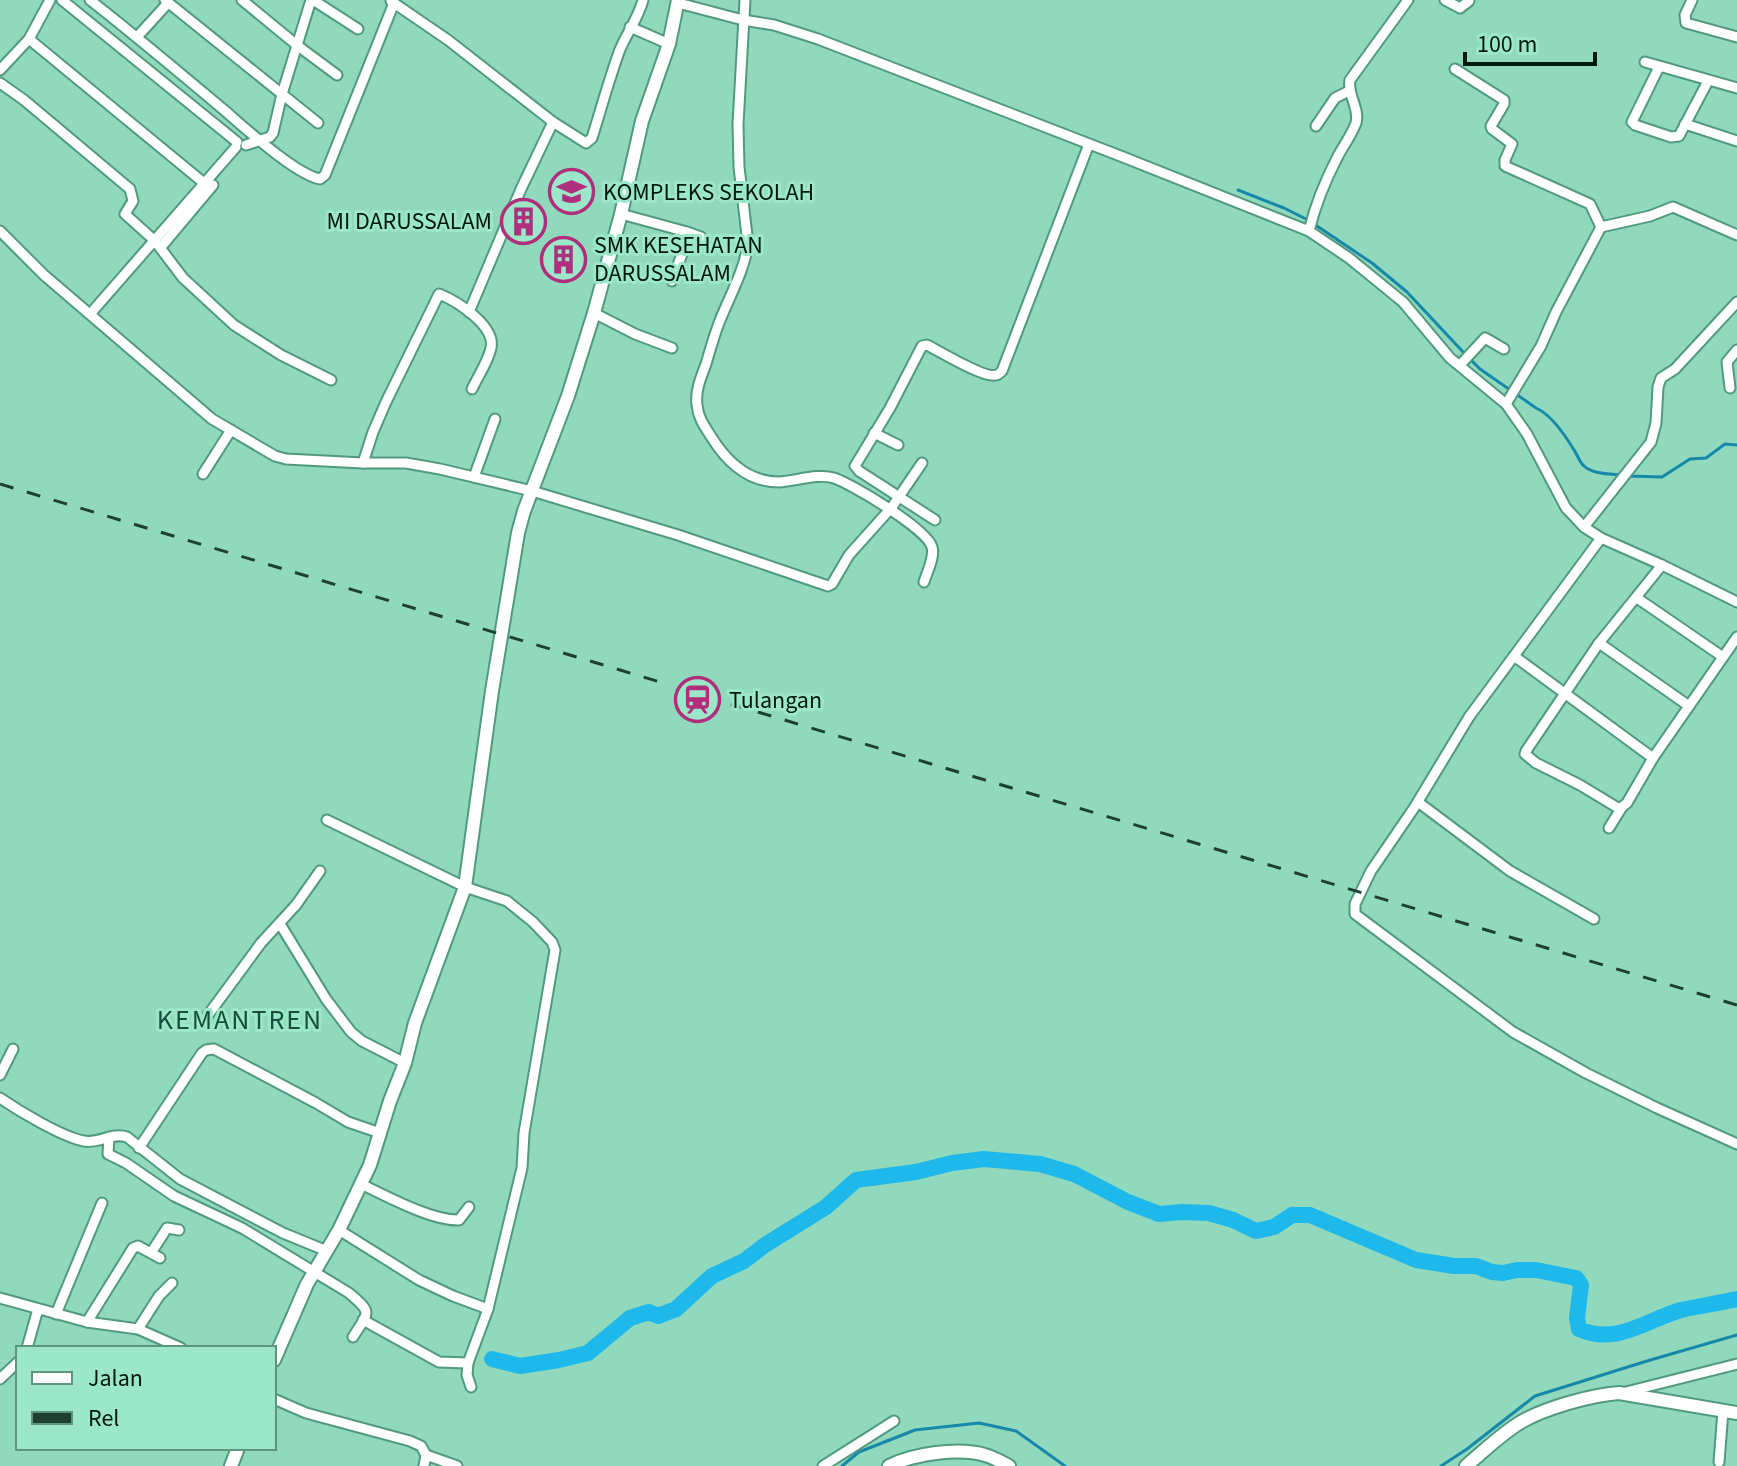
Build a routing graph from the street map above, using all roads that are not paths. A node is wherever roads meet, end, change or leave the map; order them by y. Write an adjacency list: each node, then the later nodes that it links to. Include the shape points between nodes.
1 (50, 0): 20 (street)
2 (62, 0): 40 (street)
3 (90, 0): 18 (street)
4 (242, 0): 22 (street)
5 (312, 0): 17 (street); 22 (street)
6 (643, 0): 16 (street)
7 (745, 0): 15 (street)
8 (1408, 0): 31 (street, via 1350,80)
9 (1445, 0): 13 (street, via 1460,8)
10 (1692, 0): 19 (street, via 1686,23)
11 (167, 1): 18 (street); 32 (street)
12 (392, 1): 33 (street); 37 (street, via 325,175 313,178)
13 (1469, 1)
14 (678, 2): 15 (street); 21 (street)
15 (749, 20): 39 (street, via 818,39); 74 (street, via 738,124 748,244 697,390 701,422 722,454 746,474 775,482 831,477)
16 (630, 27): 21 (street); 33 (street, via 589,141)
17 (358, 29)
18 (137, 37): 37 (street)
19 (1737, 37)
20 (29, 39): 26 (street); 41 (street)
21 (669, 44): 42 (street, via 642,121)
22 (298, 46): 27 (street); 32 (street)
23 (1645, 62): 24 (street)
24 (1659, 67): 28 (street); 35 (street, via 1633,123 1674,137)
25 (1455, 69): 44 (street, via 1504,100 1491,126 1512,144 1505,166 1590,204)
26 (0, 70)
27 (337, 75)
28 (1708, 81): 30 (street); 35 (street)
29 (0, 83): 49 (street, via 130,189 133,201 125,214)
30 (1737, 88)
31 (1349, 91): 36 (street, via 1335,98); 43 (street, via 1356,122)
32 (282, 94): 34 (street); 37 (street, via 273,133)
33 (553, 122): 52 (street)
34 (318, 123)
35 (1685, 124): 38 (street)
36 (1316, 126)
37 (260, 140): 40 (street)
38 (1737, 141)
39 (1089, 144): 43 (street); 67 (street, via 1002,371 990,376 922,346)
40 (239, 146): 41 (street)
41 (207, 186): 49 (street)
42 (621, 214): 46 (street); 54 (street)
43 (1310, 225): 58 (street, via 1403,302 1450,358)
44 (1601, 227): 47 (street, via 1673,207); 64 (street)
45 (0, 231): 53 (street)
46 (687, 232): 48 (street); 50 (street)
47 (1737, 235)
48 (701, 237)
49 (158, 244): 53 (street); 61 (street, via 183,278 234,325)
50 (672, 281)
51 (1737, 302): 76 (street, via 1661,378 1651,442)
52 (469, 312): 63 (street, via 486,328 492,343); 69 (street, via 438,295)
53 (91, 313): 66 (street)
54 (594, 313): 55 (street); 73 (street)
55 (672, 348)
56 (1504, 349): 58 (street, via 1485,338)
57 (1737, 350): 59 (street)
58 (1465, 360): 64 (street)
59 (1727, 362): 60 (street); 62 (street)
60 (1737, 371)
61 (331, 380)
62 (1730, 388)
63 (472, 389)
64 (1506, 404): 76 (street, via 1566,508)
65 (495, 419): 72 (street)
66 (231, 430): 69 (street, via 281,458); 71 (street)
67 (874, 433): 68 (street); 74 (street, via 855,468)
68 (898, 445)
69 (363, 463): 72 (street, via 406,463)
70 (922, 463): 74 (street)
71 (203, 474)
72 (474, 477): 73 (street)
73 (532, 491): 74 (street, via 828,586); 94 (street, via 518,533)
74 (895, 503): 75 (street); 79 (street, via 934,550)
75 (935, 520)
76 (1584, 527): 77 (street)
77 (1601, 538): 78 (street); 84 (street)
78 (1662, 565): 80 (street); 81 (street)
79 (924, 582)
80 (1637, 598): 83 (street); 85 (street)
81 (1737, 602)
82 (1737, 637): 85 (street)
83 (1599, 643): 86 (street); 87 (street)
84 (1514, 656): 86 (street); 89 (street, via 1469,717)
85 (1723, 657): 87 (street)
86 (1565, 694): 88 (street); 90 (street, via 1525,754)
87 (1689, 706): 88 (street)
88 (1653, 758): 90 (street)
89 (1418, 802): 95 (street, via 1510,871); 104 (street, via 1371,871 1355,914 1513,1032 1586,1073)
90 (1622, 807): 92 (street)
91 (327, 820): 94 (street)
92 (1609, 828)
93 (320, 871): 96 (street)
94 (465, 887): 99 (street); 118 (street, via 507,901 555,950 522,1168)
95 (1594, 919)
96 (280, 924): 97 (street); 99 (street, via 351,1032)
97 (208, 1015)
98 (13, 1049): 100 (street)
99 (405, 1063): 102 (street)
100 (0, 1075)
101 (0, 1098): 103 (street, via 78,1139)
102 (380, 1133): 105 (street, via 348,1122 209,1049); 107 (street)
103 (108, 1143): 105 (street, via 123,1136); 106 (street, via 108,1154)
104 (1737, 1144)
105 (139, 1148): 106 (street)
106 (148, 1167): 108 (street); 108 (street)
107 (361, 1184): 110 (street, via 453,1220); 113 (street)
108 (177, 1187): 111 (street); 111 (street)
109 (102, 1203): 119 (street)
110 (469, 1207)
111 (252, 1226): 114 (street); 114 (street, via 283,1233)
112 (179, 1230): 121 (street, via 167,1228 155,1255 133,1248)
113 (339, 1230): 114 (street); 118 (street, via 419,1280)
114 (321, 1260): 120 (street, via 365,1306); 126 (street)
115 (172, 1283): 122 (street)
116 (1, 1302): 117 (street)
117 (38, 1309): 119 (street); 124 (street)
118 (488, 1309): 127 (street)
119 (56, 1314): 121 (street)
120 (363, 1320): 123 (street); 127 (street, via 443,1362)
121 (87, 1322): 122 (street)
122 (138, 1329): 125 (street)
123 (353, 1337)
124 (28, 1346)
125 (176, 1346)
126 (276, 1355)
127 (468, 1363): 131 (street)
128 (16, 1364): 130 (street)
129 (1737, 1364): 132 (street)
130 (0, 1379)
131 (471, 1387)
132 (1619, 1393): 134 (street); 144 (street, via 1523,1420)
133 (276, 1400): 137 (street, via 410,1441)
134 (1723, 1411): 135 (street); 138 (street)
135 (1737, 1413)
136 (894, 1421): 141 (street)
137 (426, 1455): 139 (street); 140 (street)
138 (1719, 1462)
139 (424, 1466)
140 (457, 1466)
141 (823, 1466)
142 (889, 1466): 143 (street, via 922,1455 969,1453)
143 (1009, 1466)
144 (1466, 1466)

